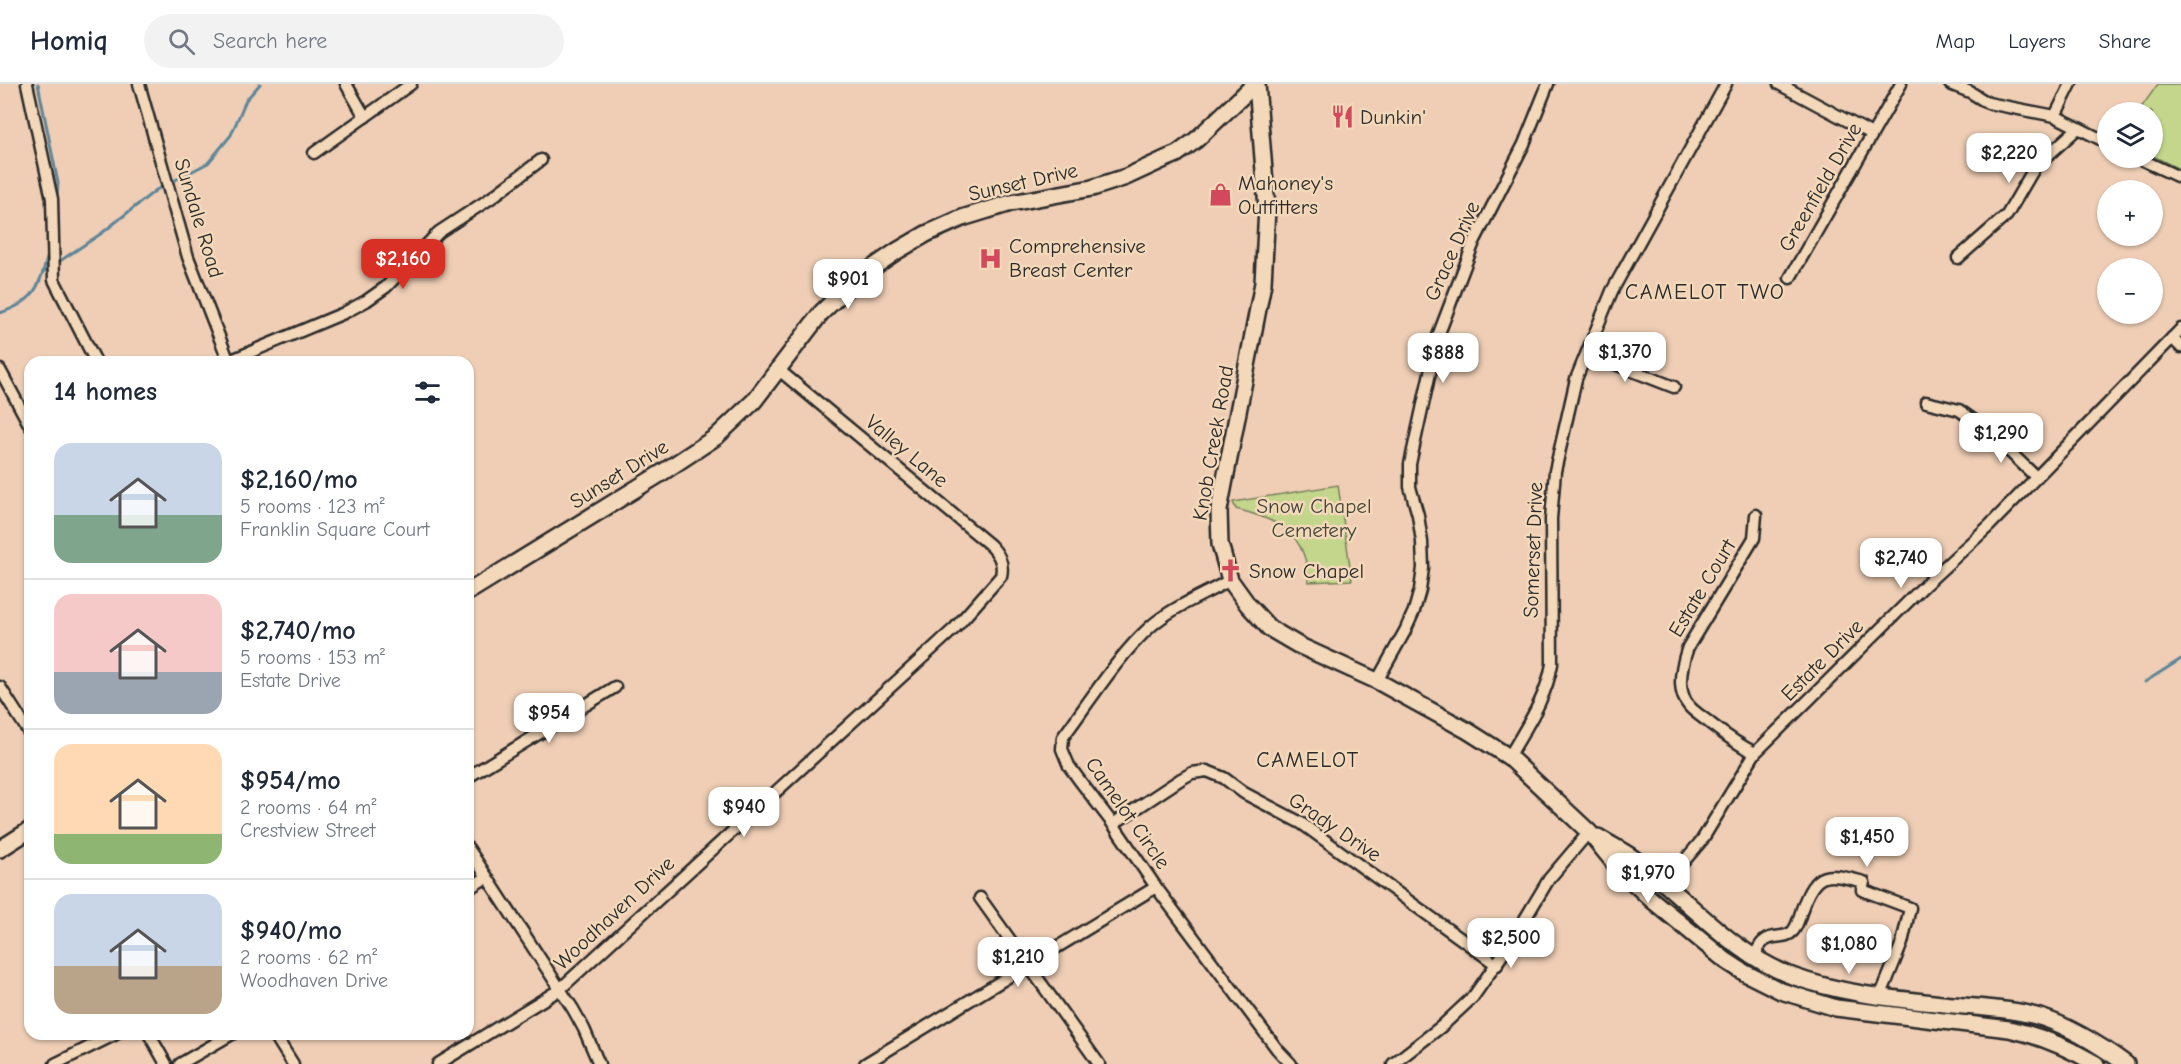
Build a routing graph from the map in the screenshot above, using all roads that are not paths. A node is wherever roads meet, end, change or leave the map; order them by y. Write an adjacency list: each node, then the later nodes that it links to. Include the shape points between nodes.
1 (27, 84): 27 (street, via 52,199 54,280)
2 (139, 84): 28 (street, Sundale Road, via 188,257)
3 (346, 84): 13 (street)
4 (411, 84): 13 (street)
5 (1256, 84): 31 (main road, Sunset Drive, via 1177,154 1092,188 1011,203 962,218 897,251 856,279 821,313); 38 (main road, Knob Creek Road, via 1267,208 1266,247 1263,283 1219,510 1220,544)
6 (1548, 84): 40 (street, Grace Drive, via 1524,144 1473,242 1438,336 1410,464 1410,486 1422,542 1420,590 1405,631)
7 (1726, 84): 26 (street, Somerset Drive, via 1612,291)
8 (1779, 84): 15 (street)
9 (1901, 84): 15 (street, Greenfield Drive)
10 (1950, 84): 12 (street, via 1988,103)
11 (2071, 84): 12 (street)
12 (2055, 116): 14 (street)
13 (365, 117): 17 (street)
14 (2077, 129): 16 (street); 21 (street, via 2035,167 2007,215)
15 (1872, 134): 22 (street, Greenfield Drive)
16 (2097, 138)
17 (314, 153)
18 (541, 160): 29 (street, via 439,232 386,287 366,301)
19 (2160, 168): 20 (street)
20 (2181, 178)
21 (1958, 258)
22 (1790, 278)
23 (2181, 329): 24 (street, Estate Drive)
24 (2172, 338): 25 (street); 35 (street, Estate Drive)
25 (2181, 347)
26 (1587, 353): 32 (street); 45 (street, Somerset Drive, via 1576,379 1555,471 1549,683)
27 (93, 356)
28 (227, 356)
29 (241, 356)
30 (0, 370): 34 (street)
31 (779, 370): 37 (street, Valley Lane, via 990,544); 39 (main road, Sunset Drive, via 754,401 700,449)
32 (1674, 387)
33 (1926, 402): 35 (street, via 1959,410 1986,429)
34 (24, 415)
35 (2036, 477): 44 (street, Estate Drive)
36 (1756, 515): 44 (street, Estate Court, via 1754,538 1688,646 1681,677 1688,705 1734,742)
37 (1003, 568): 63 (street, Woodhaven Drive, via 994,585 955,628)
38 (1230, 580): 40 (main road, Knob Creek Road, via 1269,628); 47 (street, Camelot Circle, via 1150,627 1063,737 1062,749 1069,766)
39 (474, 588)
40 (1377, 681): 45 (main road, Knob Creek Road)
41 (0, 687): 43 (street)
42 (615, 687): 46 (street)
43 (24, 725)
44 (1755, 753): 55 (street, Estate Drive, via 1702,840)
45 (1509, 757): 48 (main road, Knob Creek Road)
46 (474, 773)
47 (1113, 825): 56 (street, Camelot Circle); 61 (street, Grady Drive, via 1180,779 1207,771 1301,823)
48 (1589, 832): 52 (main road, Knob Creek Road); 55 (main road, Knob Creek Road, via 1633,858); 61 (street, via 1549,879)
49 (24, 834): 50 (main road)
50 (0, 849)
51 (474, 857): 53 (street)
52 (1620, 870): 55 (main road, via 1641,883); 58 (main road, Knob Creek Road)
53 (487, 877): 54 (street); 63 (street)
54 (474, 885)
55 (1664, 885): 58 (main road, via 1662,894); 59 (main road, Knob Creek Road)
56 (1156, 887): 60 (street); 83 (street, Camelot Circle)
57 (980, 898): 60 (street)
58 (1673, 917): 62 (main road, Knob Creek Road)
59 (1753, 958): 62 (main road); 64 (main road, Knob Creek Road, via 1815,984); 64 (street, via 1763,942 1793,931 1814,883 1825,876 1864,882 1862,890 1910,908 1902,943)
60 (1028, 965): 74 (street); 82 (street)
61 (1497, 965): 84 (street, via 1473,997)
62 (1744, 973): 66 (main road, Knob Creek Road, via 1806,1000)
63 (559, 990): 79 (street, Woodhaven Drive); 80 (street, via 584,1029)
64 (1880, 997): 65 (main road, Knob Creek Road); 66 (main road)
65 (1961, 1005): 67 (main road); 68 (main road, Knob Creek Road, via 2042,1018)
66 (1879, 1014): 67 (main road, Knob Creek Road)
67 (1958, 1023): 69 (main road, Knob Creek Road, via 2009,1029)
68 (2086, 1038): 69 (main road, via 2071,1042); 85 (main road); 86 (main road, Knob Creek Road)
69 (2045, 1039): 85 (main road, Knob Creek Road)
70 (104, 1040): 75 (street)
71 (152, 1040): 76 (street)
72 (222, 1040): 77 (street)
73 (278, 1040): 78 (street)
74 (884, 1059): 81 (street)
75 (62, 1062)
76 (166, 1064)
77 (180, 1064)
78 (293, 1064)
79 (438, 1064)
80 (599, 1064)
81 (865, 1064)
82 (1099, 1064)
83 (1291, 1064)
84 (1392, 1064)
85 (2097, 1064)
86 (2126, 1064)

